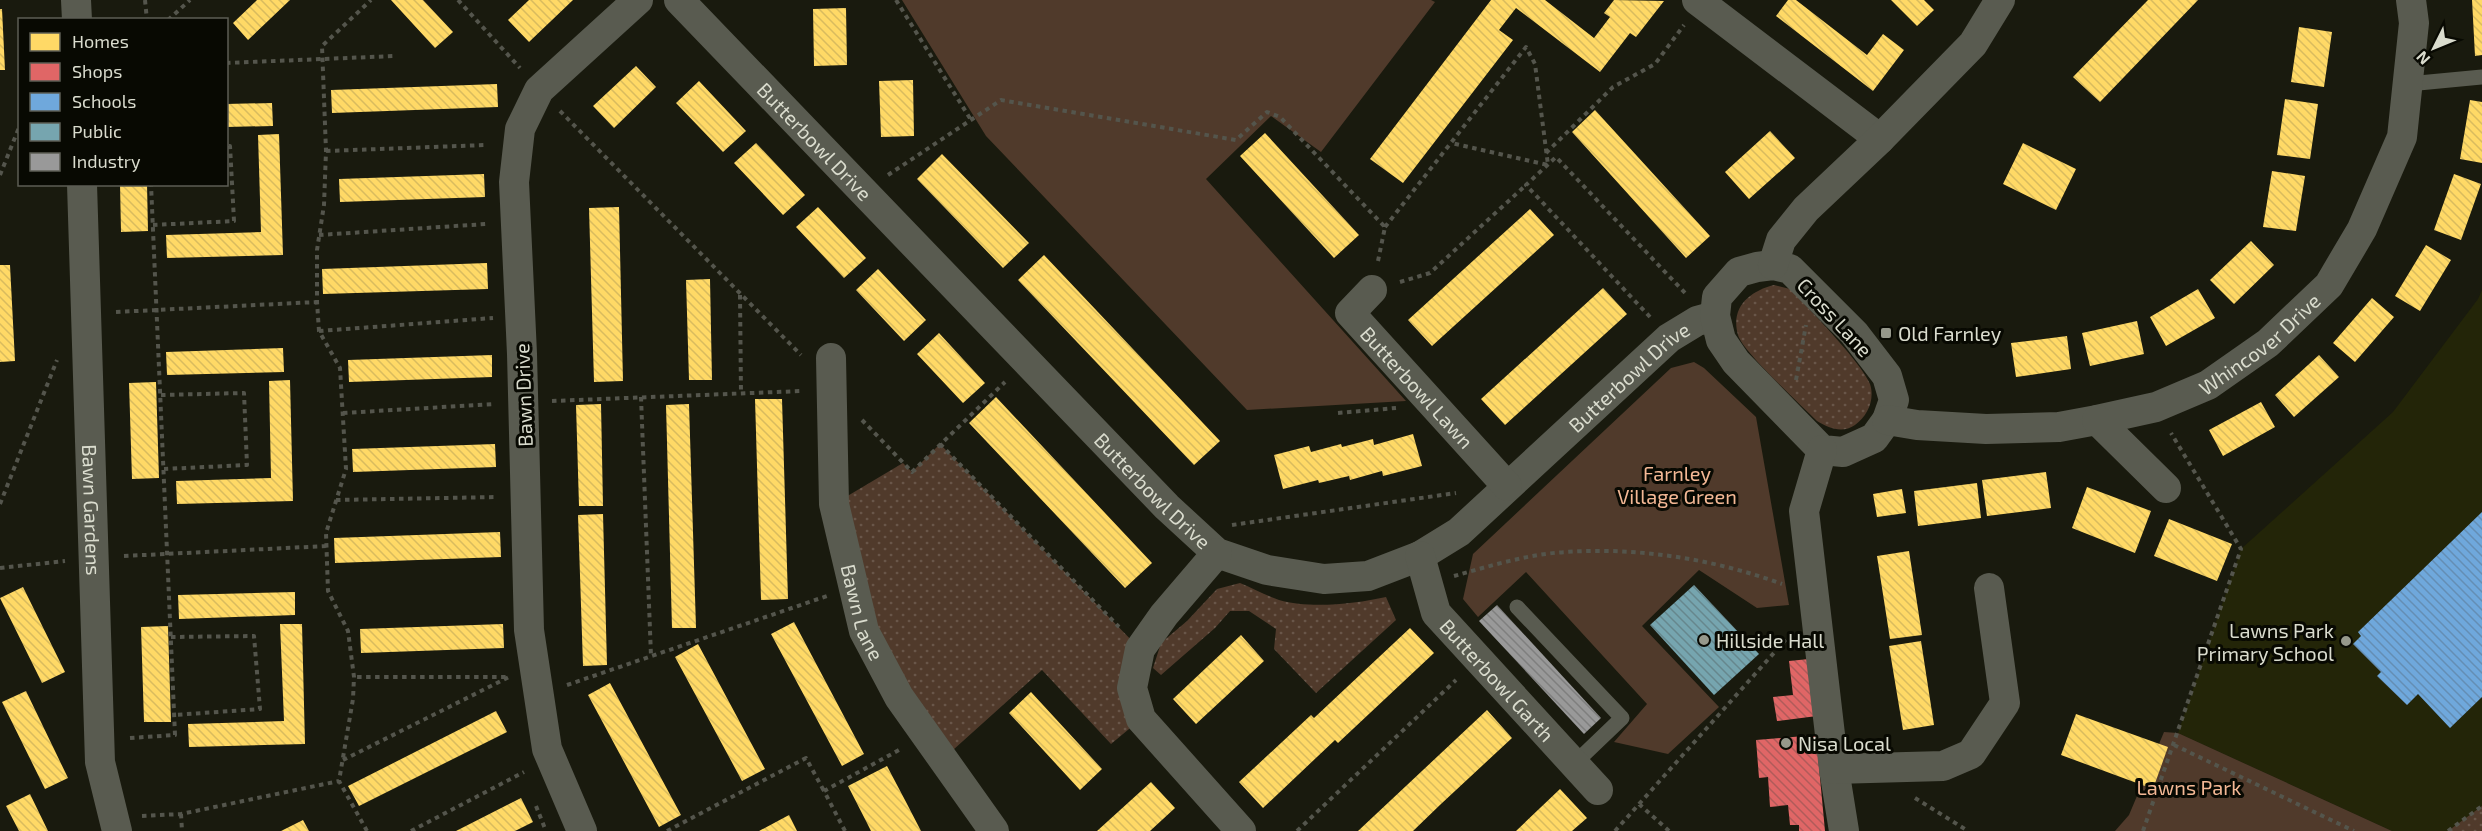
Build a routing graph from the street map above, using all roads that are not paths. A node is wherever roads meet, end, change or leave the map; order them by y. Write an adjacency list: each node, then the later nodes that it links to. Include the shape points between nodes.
1 (76, 0): 7 (street)
2 (639, 0): 29 (street, Bawn Drive, via 539,90 520,129 514,182 511,403 530,630 547,749)
3 (679, 0): 21 (street, Butterbowl Drive, via 1167,507)
4 (2000, 0): 10 (street, via 1973,44)
5 (2411, 0): 9 (street, Whincover Drive, via 2414,23)
6 (1699, 2): 10 (street)
7 (77, 18)
8 (2482, 78): 9 (lane)
9 (2408, 84): 17 (street, Whincover Drive, via 2402,137 2362,229 2329,285 2268,343 2208,385 2156,407)
10 (1880, 139): 12 (street, via 1792,224 1781,240)
11 (82, 186): 28 (street, Bawn Gardens, via 100,762)
12 (1773, 265): 14 (street, via 1739,272 1717,297); 16 (street, Cross Lane, via 1790,269 1854,333 1887,376 1894,400)
13 (1372, 290): 19 (street, Butterbowl Lawn, via 1350,313)
14 (1711, 316): 18 (street, via 1736,362); 19 (street, Butterbowl Drive, via 1669,338)
15 (831, 358): 30 (street, Bawn Lane, via 834,504 864,631 899,697)
16 (1887, 420): 17 (street, Whincover Drive, via 1986,429 2059,428); 18 (street, via 1874,438 1844,452)
17 (2097, 420): 20 (street)
18 (1822, 450): 26 (street, via 1804,511)
19 (1507, 486): 22 (street, Butterbowl Drive)
20 (2166, 488)
21 (1217, 553): 22 (street, Butterbowl Drive, via 1267,570 1324,579); 31 (street, via 1140,650 1132,688 1141,719)
22 (1424, 570): 25 (street, Butterbowl Garth, via 1436,613)
23 (1989, 588): 26 (street, via 2005,703 1971,754 1943,766)
24 (1517, 607): 25 (lane, via 1622,718)
25 (1574, 764): 27 (street, Butterbowl Garth)
26 (1834, 769): 32 (street)
27 (1598, 790)
28 (115, 824)
29 (582, 831)
30 (994, 831)
31 (1241, 831)
32 (1844, 831)

